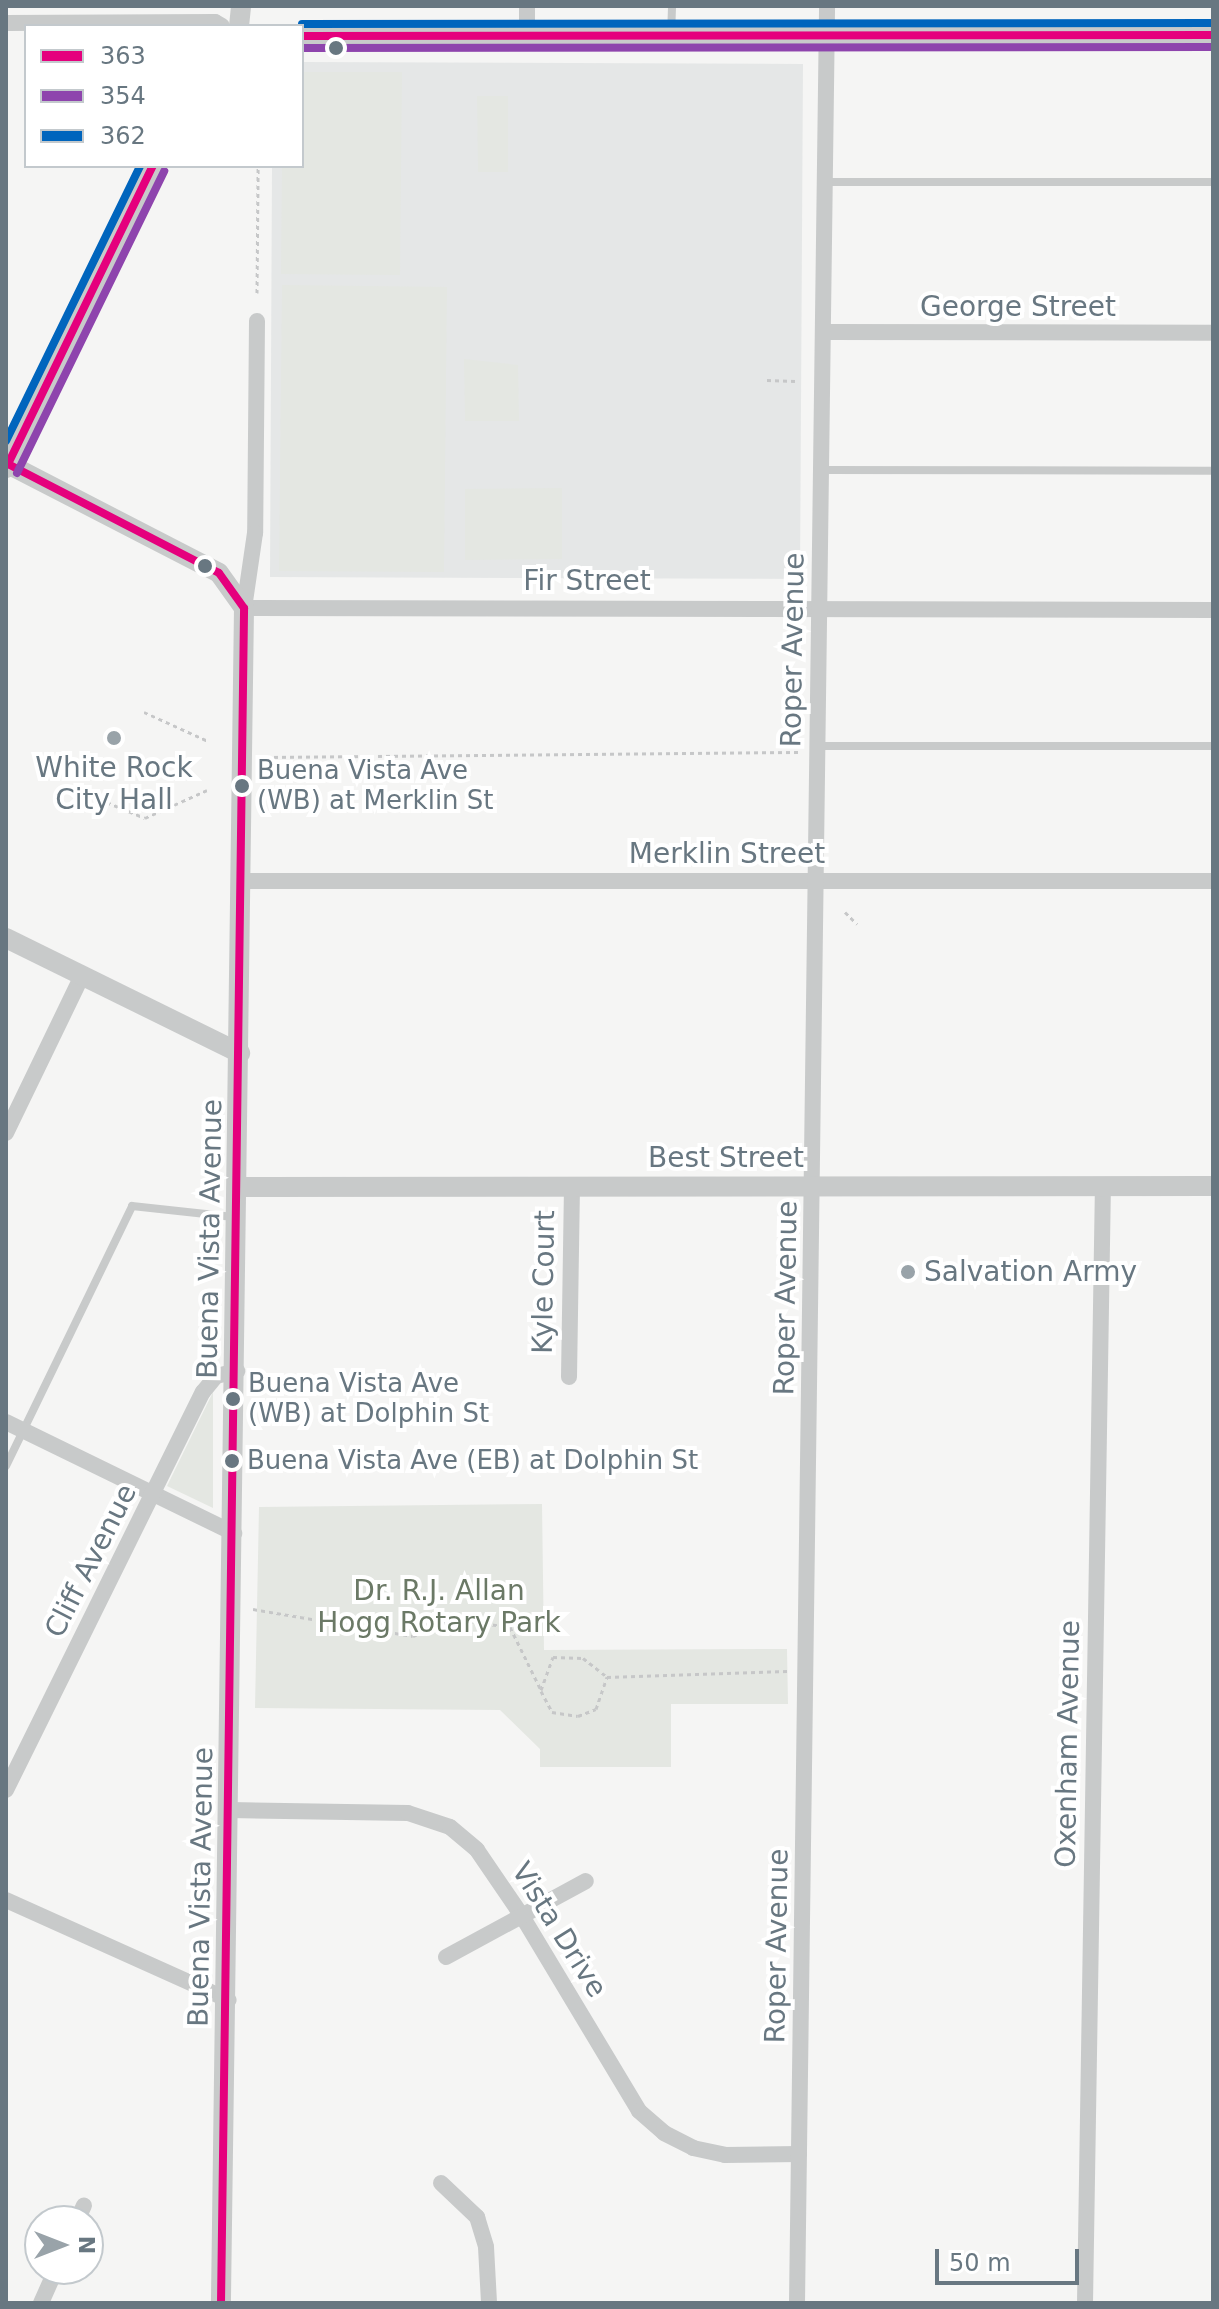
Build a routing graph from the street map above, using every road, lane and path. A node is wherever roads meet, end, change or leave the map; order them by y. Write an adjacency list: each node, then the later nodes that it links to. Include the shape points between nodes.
1 (527, 6): 7 (street)
2 (672, 6): 11 (lane)
3 (827, 6): 10 (street, Roper Avenue)
4 (82, 14): 5 (street); 6 (street)
5 (6, 23)
6 (218, 24)
7 (527, 35): 9 (street); 11 (street)
8 (1213, 35): 10 (street)
9 (304, 36)
10 (827, 36): 11 (street); 14 (street, Roper Avenue)
11 (671, 37)
12 (152, 168): 22 (street)
13 (258, 168): 16 (path)
14 (825, 182): 15 (lane); 18 (street, Roper Avenue)
15 (1213, 182)
16 (257, 293)
17 (257, 321): 25 (street, Buena Vista Avenue, via 254,562)
18 (823, 332): 19 (street, George Street); 23 (street, Roper Avenue)
19 (1213, 333)
20 (767, 380): 21 (path)
21 (795, 381)
22 (7, 465): 25 (street, via 219,573)
23 (821, 470): 24 (lane); 26 (street, Roper Avenue)
24 (1213, 471)
25 (244, 608): 26 (street, Fir Street); 37 (street, Buena Vista Avenue)
26 (819, 610): 27 (street, Fir Street); 30 (street, Roper Avenue)
27 (1213, 610)
28 (144, 712): 29 (path)
29 (208, 741)
30 (818, 746): 31 (lane); 36 (street, Roper Avenue)
31 (1213, 746)
32 (800, 752): 33 (path)
33 (266, 757)
34 (207, 790): 35 (path, via 145,818)
35 (92, 796)
36 (816, 880): 37 (street, Merklin Street); 38 (street, Merklin Street); 45 (street, Roper Avenue)
37 (242, 881): 43 (street, Buena Vista Avenue)
38 (1213, 881)
39 (845, 912): 40 (path)
40 (857, 924)
41 (6, 938): 42 (street)
42 (82, 976): 43 (street); 44 (street)
43 (240, 1053): 48 (street, Buena Vista Avenue)
44 (6, 1133)
45 (813, 1185): 46 (street, Best Street); 49 (street, Best Street); 69 (street, Roper Avenue)
46 (1103, 1185): 47 (street, Best Street); 74 (street, Oxenham Avenue)
47 (1213, 1186)
48 (239, 1187): 49 (street, Best Street); 50 (street, Buena Vista Avenue)
49 (572, 1187): 52 (street, Kyle Court)
50 (238, 1218): 51 (street, Buena Vista Avenue); 54 (lane, via 132,1206)
51 (237, 1371): 56 (street, Cliff Avenue, via 216,1376 203,1392); 57 (street, Buena Vista Avenue)
52 (569, 1377)
53 (6, 1422): 54 (street)
54 (23, 1431): 55 (lane); 56 (street)
55 (6, 1466)
56 (154, 1494): 57 (street); 62 (street, Cliff Avenue)
57 (234, 1533): 63 (street, Buena Vista Avenue)
58 (253, 1609): 61 (path, via 413,1636 453,1619 510,1627)
59 (788, 1671): 60 (path)
60 (607, 1677): 61 (path, via 583,1658 553,1657); 61 (path, via 596,1709 578,1716 552,1712)
61 (541, 1690)
62 (6, 1790)
63 (230, 1810): 66 (street, Vista Drive, via 408,1813 450,1827 477,1850); 68 (street, Buena Vista Avenue)
64 (586, 1881): 66 (street)
65 (6, 1900): 68 (street)
66 (522, 1916): 67 (street); 69 (street, Vista Drive, via 639,2111 664,2133 693,2148 725,2155)
67 (446, 1957)
68 (229, 2000): 71 (street, Buena Vista Avenue)
69 (799, 2154): 73 (street, Roper Avenue)
70 (441, 2183): 72 (street, via 477,2217 486,2247)
71 (221, 2303)
72 (489, 2303)
73 (797, 2303)
74 (1085, 2303)

